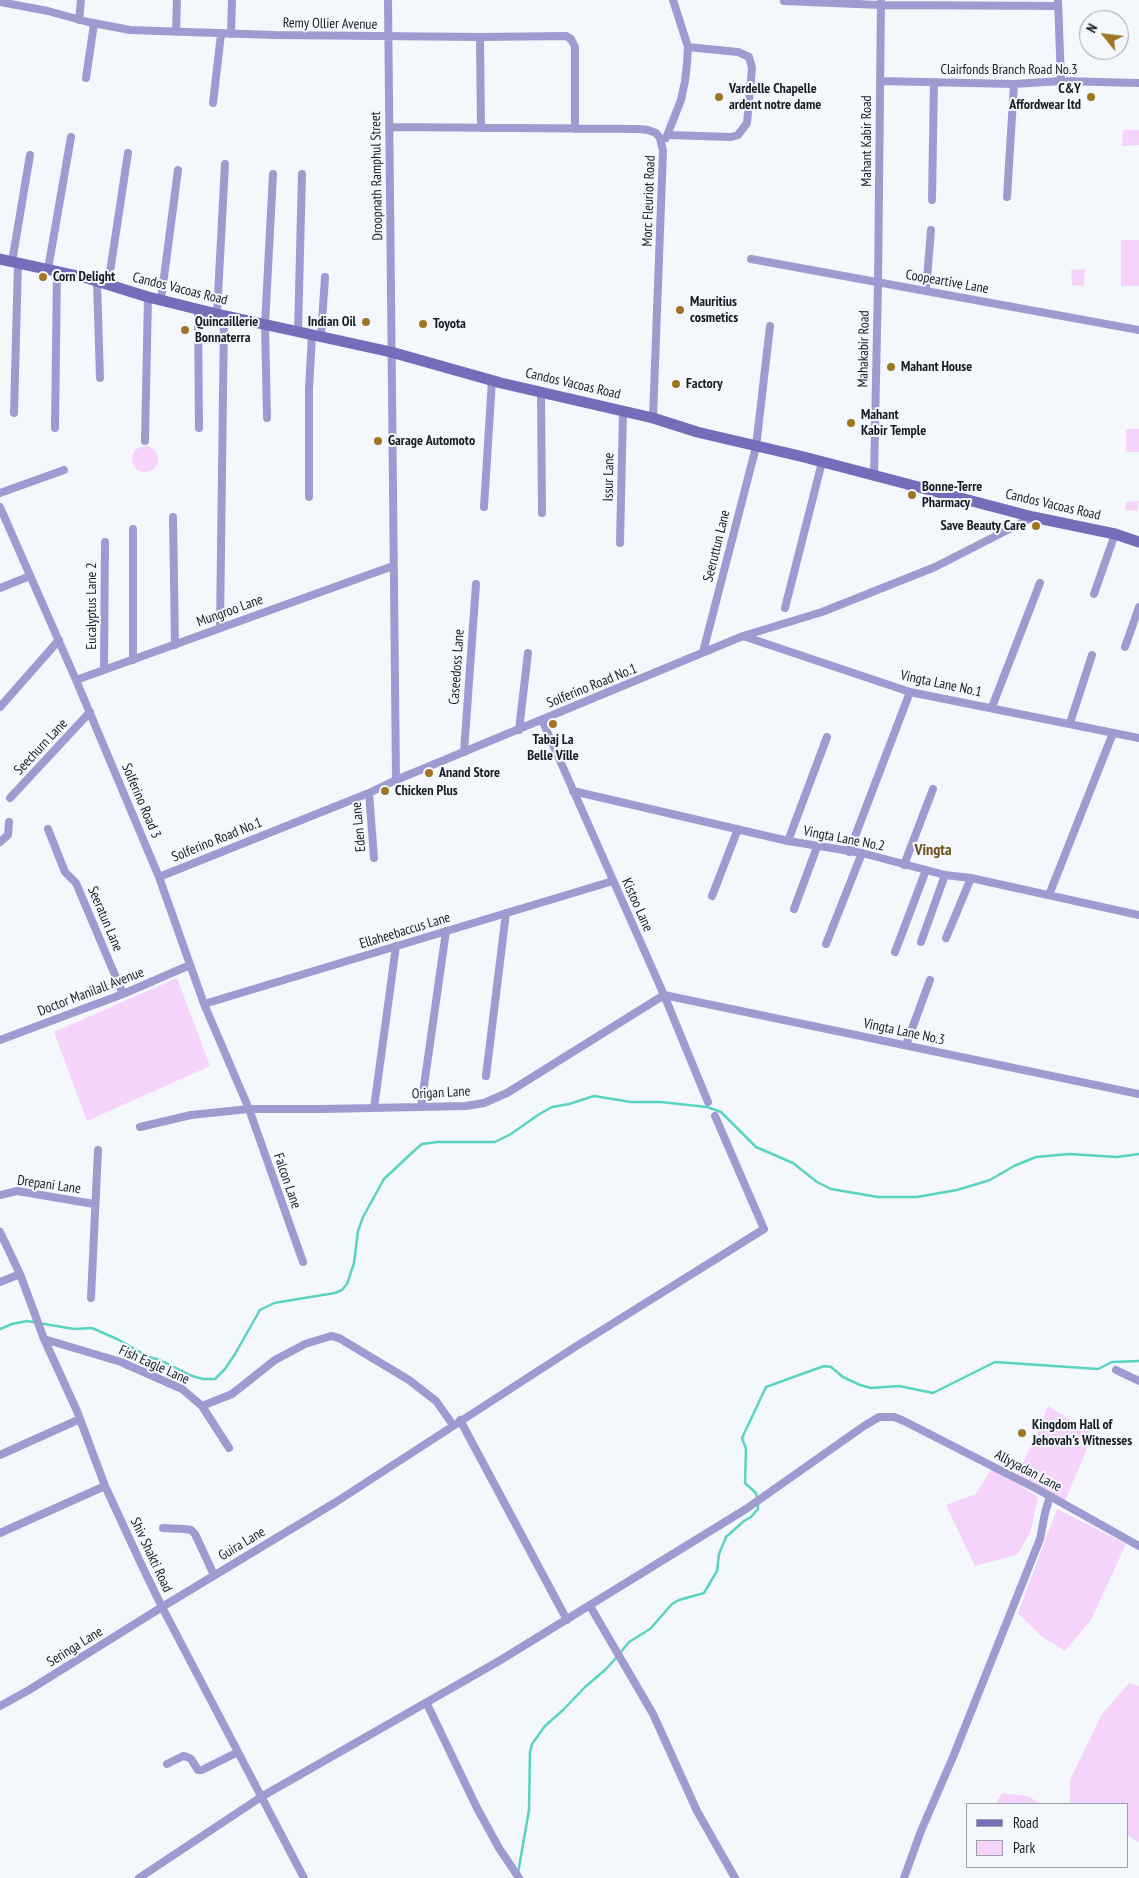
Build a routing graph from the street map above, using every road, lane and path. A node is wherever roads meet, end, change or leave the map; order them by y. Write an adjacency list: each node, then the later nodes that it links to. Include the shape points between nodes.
1 (81, 0): 11 (street)
2 (177, 0): 13 (street)
3 (232, 0): 15 (street)
4 (388, 0): 16 (street, Droopnath Ramphul Street)
5 (673, 0): 18 (street)
6 (784, 1): 9 (street)
7 (0, 2): 8 (street, Remy Ollier Avenue)
8 (12, 2): 11 (street, Remy Ollier Avenue)
9 (881, 2): 10 (street); 20 (street, Mahant Kabir Road)
10 (1058, 3): 21 (street)
11 (79, 20): 12 (street, Remy Ollier Avenue)
12 (94, 24): 13 (street, Remy Ollier Avenue); 19 (street)
13 (176, 32): 14 (street, Remy Ollier Avenue)
14 (221, 34): 15 (street, Remy Ollier Avenue); 25 (street)
15 (231, 34): 16 (street, Remy Ollier Avenue)
16 (388, 37): 17 (street, Remy Ollier Avenue); 26 (street, Droopnath Ramphul Street)
17 (480, 37): 27 (street); 28 (street, Remy Ollier Avenue, via 560,34 571,39 575,47)
18 (688, 48): 29 (street, via 686,81); 29 (street, via 738,52 749,57 752,68 747,123 738,135)
19 (86, 78)
20 (880, 81): 22 (street, Clairfonds Branch Road No.3); 46 (street, Mahant Kabir Road)
21 (1061, 81): 23 (street, Clairfonds Branch Road No.3); 24 (street, Clairfonds Branch Road No.3)
22 (934, 82): 24 (street, Clairfonds Branch Road No.3); 39 (street)
23 (1139, 83)
24 (1014, 84): 38 (street)
25 (213, 103)
26 (389, 127): 27 (street, Morc Fleuriot Road); 58 (street, Droopnath Ramphul Street)
27 (481, 128): 28 (street, Morc Fleuriot Road)
28 (575, 129): 31 (street, Morc Fleuriot Road, via 648,130 656,133)
29 (668, 135): 31 (street)
30 (71, 138): 44 (street)
31 (662, 144): 65 (street, Morc Fleuriot Road)
32 (128, 153): 47 (street)
33 (30, 155): 43 (street)
34 (225, 164): 52 (street)
35 (178, 170): 50 (street)
36 (273, 174): 53 (street)
37 (302, 174): 56 (street)
38 (1007, 197)
39 (932, 200)
40 (932, 230): 48 (street)
41 (751, 258): 46 (street, Coopeartive Lane)
42 (0, 259): 43 (main road, Candos Vacoas Road)
43 (15, 262): 44 (main road, Candos Vacoas Road); 63 (street)
44 (52, 270): 47 (main road, Candos Vacoas Road); 66 (street)
45 (326, 277): 57 (street)
46 (878, 282): 48 (street, Coopeartive Lane); 72 (street, Mahakabir Road)
47 (103, 283): 49 (main road, Candos Vacoas Road); 59 (street)
48 (926, 290): 55 (street, Coopeartive Lane)
49 (148, 297): 50 (main road, Candos Vacoas Road); 68 (street)
50 (161, 300): 51 (main road, Candos Vacoas Road)
51 (198, 309): 52 (main road, Candos Vacoas Road); 67 (street)
52 (220, 315): 53 (main road, Candos Vacoas Road); 93 (street)
53 (266, 325): 56 (main road, Candos Vacoas Road); 64 (street)
54 (770, 326): 69 (street, Seeruttun Lane)
55 (1139, 330)
56 (298, 332): 57 (main road, Candos Vacoas Road)
57 (316, 336): 58 (main road, Candos Vacoas Road); 74 (street, via 309,389)
58 (391, 352): 60 (main road, Candos Vacoas Road); 85 (street, Droopnath Ramphul Street)
59 (100, 378)
60 (492, 380): 61 (main road, Candos Vacoas Road); 76 (street)
61 (541, 393): 62 (main road, Candos Vacoas Road); 77 (street)
62 (623, 411): 65 (main road, Candos Vacoas Road); 84 (street, Issur Lane)
63 (14, 413)
64 (267, 418)
65 (653, 418): 69 (main road, Candos Vacoas Road)
66 (55, 428)
67 (199, 428)
68 (145, 441)
69 (756, 447): 70 (main road, Candos Vacoas Road); 98 (street, Seeruttun Lane)
70 (822, 462): 72 (main road, Candos Vacoas Road); 92 (street)
71 (64, 470): 73 (street)
72 (874, 476): 79 (main road, Candos Vacoas Road)
73 (0, 494)
74 (309, 497)
75 (0, 507): 86 (street, Solferino Road 3)
76 (484, 507)
77 (542, 513)
78 (173, 517): 96 (street)
79 (1033, 517): 81 (main road, Candos Vacoas Road); 94 (street, Solferino Road No.1, via 935,567 822,612)
80 (133, 529): 101 (street)
81 (1115, 534): 83 (main road, Candos Vacoas Road); 90 (street)
82 (105, 542): 102 (street, Eucalyptus Lane 2)
83 (1139, 542)
84 (620, 543)
85 (393, 566): 93 (street, Mungroo Lane); 115 (street, Droopnath Ramphul Street)
86 (30, 576): 89 (street); 95 (street, Solferino Road 3)
87 (1040, 583): 106 (street)
88 (476, 584): 114 (street, Caseedoss Lane)
89 (0, 588)
90 (1094, 594)
91 (1139, 607): 97 (street)
92 (785, 608)
93 (220, 628): 96 (street, Mungroo Lane)
94 (743, 636): 98 (street, Solferino Road No.1); 104 (street, Vingta Lane No.1)
95 (59, 640): 103 (street, Solferino Road 3); 105 (street)
96 (175, 645): 101 (street, Mungroo Lane)
97 (1125, 647)
98 (703, 652): 108 (street, Solferino Road No.1)
99 (528, 653): 110 (street)
100 (1092, 655): 109 (street)
101 (133, 660): 102 (street, Mungroo Lane)
102 (104, 670): 103 (street, Mungroo Lane)
103 (76, 680): 107 (street, Solferino Road 3)
104 (910, 692): 106 (street, Vingta Lane No.1); 126 (street)
105 (0, 707)
106 (992, 707): 109 (street, Vingta Lane No.1)
107 (90, 712): 119 (street, Seechurn Lane); 132 (street, Solferino Road 3)
108 (542, 720): 110 (street, Solferino Road No.1); 117 (street, Kistoo Lane)
109 (1070, 724): 111 (street, Vingta Lane No.1)
110 (519, 730): 114 (street, Solferino Road No.1)
111 (1113, 732): 113 (street, Vingta Lane No.1); 135 (street)
112 (827, 736): 123 (street)
113 (1139, 738)
114 (464, 752): 115 (street, Solferino Road No.1)
115 (396, 780): 118 (street, Solferino Road No.1)
116 (933, 789): 129 (street)
117 (573, 791): 122 (street, Vingta Lane No.2); 134 (street, Kistoo Lane)
118 (368, 794): 128 (street, Eden Lane); 132 (street, Solferino Road No.1)
119 (10, 798)
120 (9, 822): 124 (street, via 8,835)
121 (48, 829): 148 (street, Seeratun Lane, via 65,872 76,883)
122 (738, 829): 123 (street, Vingta Lane No.2); 136 (street)
123 (788, 841): 125 (street, Vingta Lane No.2)
124 (0, 842)
125 (817, 847): 126 (street, Vingta Lane No.2); 137 (street)
126 (849, 852): 127 (street, Vingta Lane No.2)
127 (862, 853): 129 (street, Vingta Lane No.2); 143 (street)
128 (374, 858)
129 (904, 865): 130 (street, Vingta Lane No.2)
130 (926, 870): 131 (street, Vingta Lane No.2); 145 (street)
131 (945, 875): 133 (street, Vingta Lane No.2); 142 (street)
132 (159, 877): 146 (street, Solferino Road 3)
133 (971, 878): 135 (street, Vingta Lane No.2); 141 (street)
134 (613, 881): 138 (street, Ellaheebaccus Lane); 149 (street, Kistoo Lane)
135 (1049, 895): 139 (street, Vingta Lane No.2)
136 (712, 896)
137 (794, 909)
138 (506, 913): 140 (street, Ellaheebaccus Lane); 153 (street)
139 (1139, 915)
140 (446, 931): 144 (street, Ellaheebaccus Lane); 156 (street)
141 (946, 938)
142 (921, 942)
143 (826, 944)
144 (396, 946): 150 (street, Ellaheebaccus Lane); 157 (street)
145 (895, 952)
146 (190, 965): 148 (street, Doctor Manilall Avenue); 150 (street, Solferino Road 3)
147 (930, 980): 152 (street)
148 (123, 994): 151 (street, Doctor Manilall Avenue)
149 (664, 995): 152 (street, Vingta Lane No.3); 155 (street, Kistoo Lane); 156 (street, Origan Lane, via 507,1093 484,1103 466,1106)
150 (204, 1004): 158 (street, Solferino Road 3)
151 (0, 1040)
152 (906, 1045): 154 (street, Vingta Lane No.3)
153 (486, 1076)
154 (1139, 1094)
155 (708, 1102)
156 (421, 1107): 157 (street, Origan Lane)
157 (374, 1108): 158 (street, Origan Lane)
158 (249, 1109): 160 (street, Origan Lane, via 191,1115); 165 (street, Falcon Lane)
159 (715, 1116): 174 (street, Guira Lane, via 764,1229)
160 (140, 1127)
161 (98, 1150): 163 (street)
162 (0, 1195): 163 (street, Drepani Lane, via 17,1191)
163 (94, 1204): 168 (street)
164 (0, 1232): 166 (street, Shiv Shakti Road)
165 (303, 1262)
166 (20, 1274): 167 (street); 169 (street, Shiv Shakti Road)
167 (0, 1282)
168 (90, 1298)
169 (44, 1339): 172 (street, Fish Eagle Lane, via 121,1362 182,1389); 173 (street, Shiv Shakti Road)
170 (1116, 1370): 171 (street)
171 (1139, 1381)
172 (202, 1406): 175 (street, via 232,1394 275,1360 305,1344 331,1336 409,1380 436,1401); 176 (street, Fish Eagle Lane)
173 (80, 1419): 177 (street); 178 (street, Shiv Shakti Road)
174 (460, 1420): 175 (street, Guira Lane); 186 (street)
175 (453, 1425): 183 (street, Guira Lane, via 336,1502)
176 (229, 1448)
177 (0, 1455)
178 (105, 1486): 181 (street); 185 (street, Shiv Shakti Road)
179 (1050, 1496): 182 (street, Allyyadan Lane); 184 (street, Allyyadan Lane, via 904,1421 879,1417 746,1509); 196 (street, via 1040,1539)
180 (163, 1528): 183 (street, via 191,1530)
181 (0, 1533)
182 (1139, 1546)
183 (214, 1575): 185 (street, Guira Lane)
184 (590, 1606): 186 (street, Allyyadan Lane); 195 (street, via 653,1714 698,1810)
185 (162, 1607): 188 (street, Seringa Lane); 189 (street, Shiv Shakti Road)
186 (567, 1620): 187 (street, Allyyadan Lane)
187 (427, 1704): 191 (street, Allyyadan Lane); 194 (street, via 477,1808)
188 (0, 1706)
189 (238, 1752): 190 (street, via 202,1770 183,1756); 191 (street, Shiv Shakti Road)
190 (167, 1764)
191 (261, 1797): 192 (street, Allyyadan Lane); 193 (street, Shiv Shakti Road)
192 (139, 1878)
193 (304, 1878)
194 (519, 1878)
195 (735, 1878)
196 (904, 1878)

